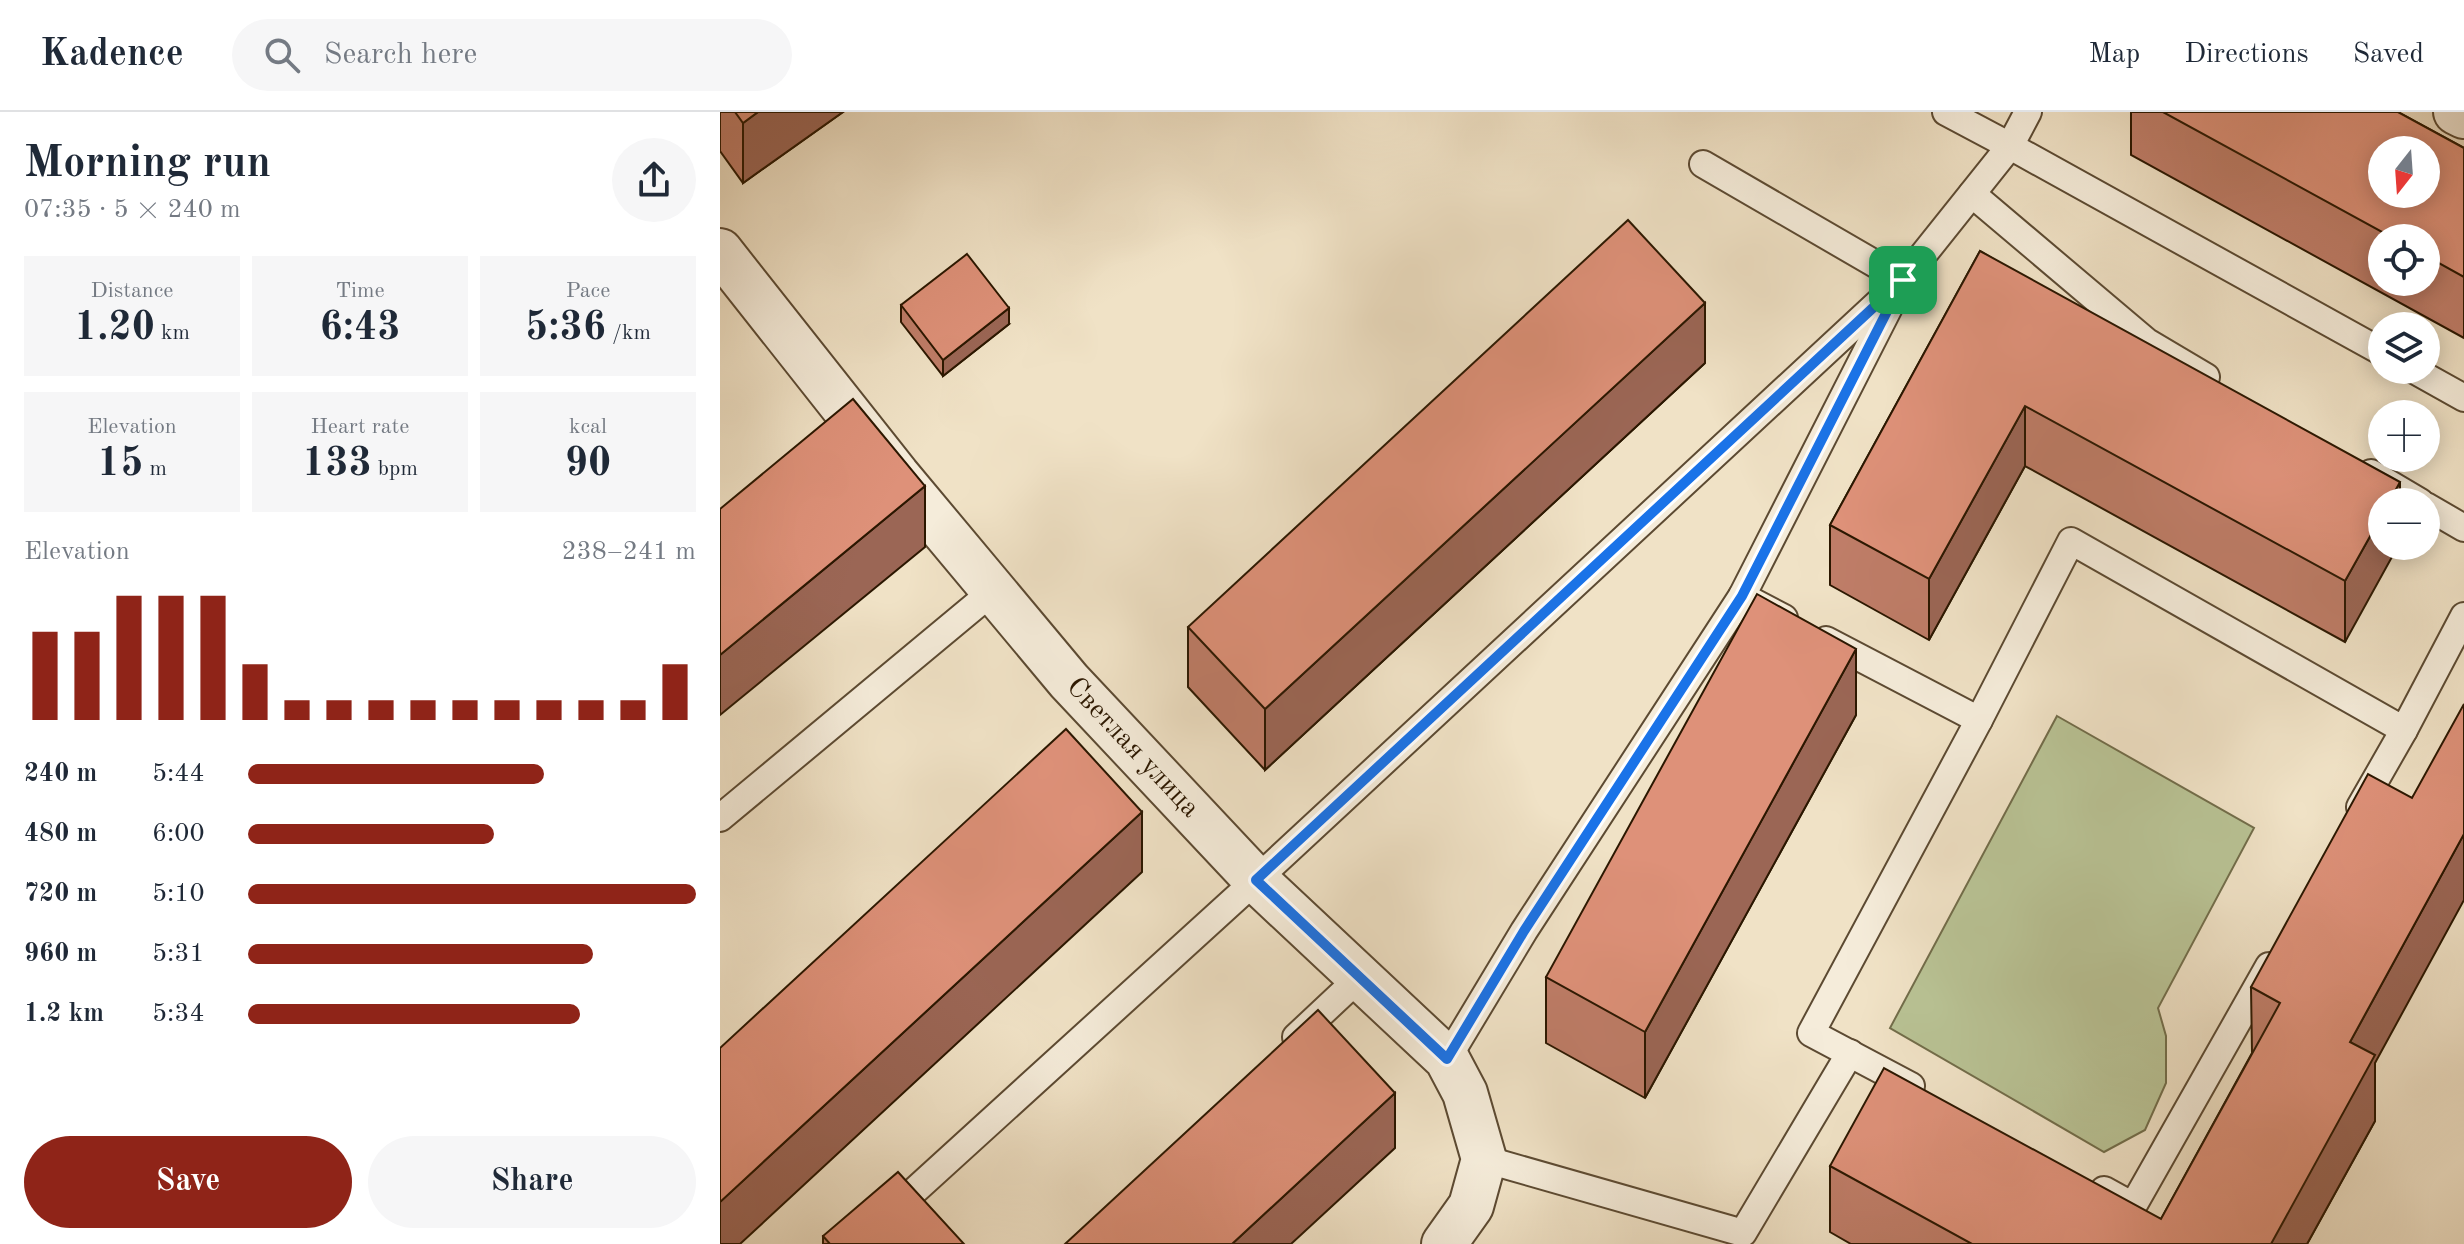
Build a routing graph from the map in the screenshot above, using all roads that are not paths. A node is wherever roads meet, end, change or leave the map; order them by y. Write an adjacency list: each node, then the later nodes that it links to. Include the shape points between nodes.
1 (1946, 112): 5 (lane)
2 (2028, 112): 5 (lane)
3 (2456, 112): 4 (street)
4 (2464, 116)
5 (2010, 146): 7 (lane); 10 (lane)
6 (1703, 164): 9 (lane)
7 (1972, 194): 9 (lane); 12 (lane, via 2147,342)
8 (720, 251): 18 (street, Светлая улица)
9 (1903, 280): 19 (lane); 25 (lane)
10 (2368, 344)
11 (2439, 384): 13 (lane)
12 (2229, 390)
13 (2464, 398)
14 (2352, 462): 15 (lane)
15 (2396, 488)
16 (2440, 514): 17 (lane)
17 (2464, 528)
18 (993, 591): 23 (lane); 25 (street, Светлая улица, via 1069,681)
19 (1742, 596): 21 (lane); 30 (lane)
20 (2464, 616): 22 (lane)
21 (1979, 720): 22 (lane, via 2071,541); 29 (lane, via 1811,1033)
22 (2404, 730): 24 (lane)
23 (720, 818)
24 (2349, 826)
25 (1256, 880): 27 (street, Светлая улица); 36 (lane)
26 (2280, 948): 34 (lane)
27 (1360, 977): 28 (lane); 30 (street, Светлая улица)
28 (1280, 1052)
29 (1850, 1053): 31 (lane); 32 (lane, via 1743,1233)
30 (1447, 1059): 32 (street, Светлая улица, via 1465,1093)
31 (1931, 1097)
32 (1484, 1159): 37 (street, via 1471,1206)
33 (2079, 1177): 34 (lane)
34 (2133, 1206): 35 (lane)
35 (2121, 1231)
36 (856, 1244)
37 (1444, 1244)

